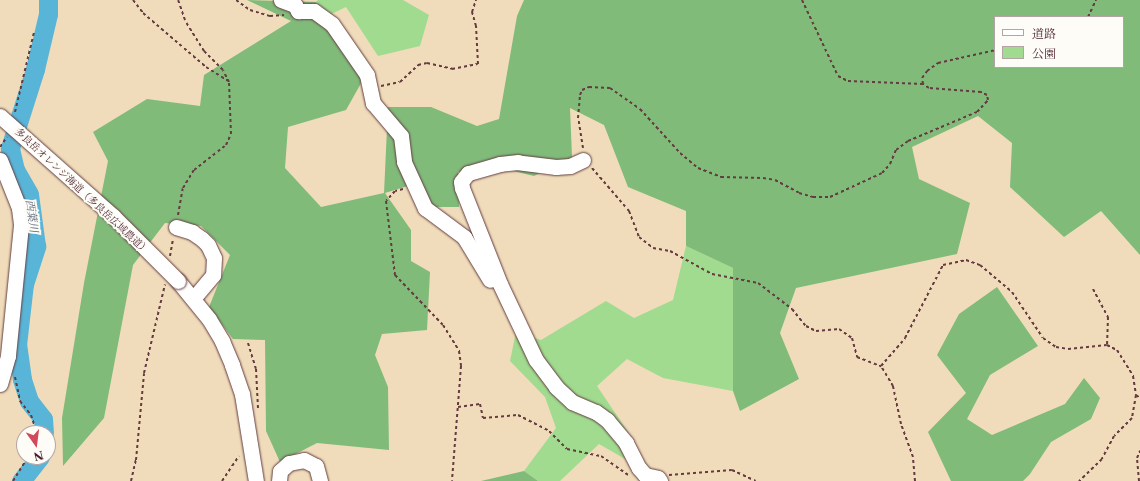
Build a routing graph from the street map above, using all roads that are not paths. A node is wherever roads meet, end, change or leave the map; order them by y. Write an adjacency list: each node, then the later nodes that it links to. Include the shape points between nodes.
1 (281, 0): 6 (street, via 295,5 298,11 314,11 332,24 367,74 373,103 401,136 404,162 425,208 464,237 492,281)
2 (7, 116): 7 (street, 多良岳オレンジ海道（多良岳広域農道）, bridge, via 113,216 172,281)
3 (0, 160): 8 (street, via 19,208 21,225 8,356)
4 (583, 160): 6 (street, via 570,166 556,167 518,162 500,164 468,173 463,178 462,188 470,212)
5 (176, 227): 7 (street, via 192,232 202,239 214,258 213,274)
6 (500, 284): 9 (street, via 536,360 556,387 572,402 596,412 607,420)
7 (194, 298): 10 (street, 多良岳オレンジ海道（多良岳広域農道）, via 222,342 237,380)
8 (0, 384)
9 (654, 478)
10 (256, 481)
11 (279, 481): 12 (street, via 280,471 289,463 304,460 316,466)
12 (320, 481)

